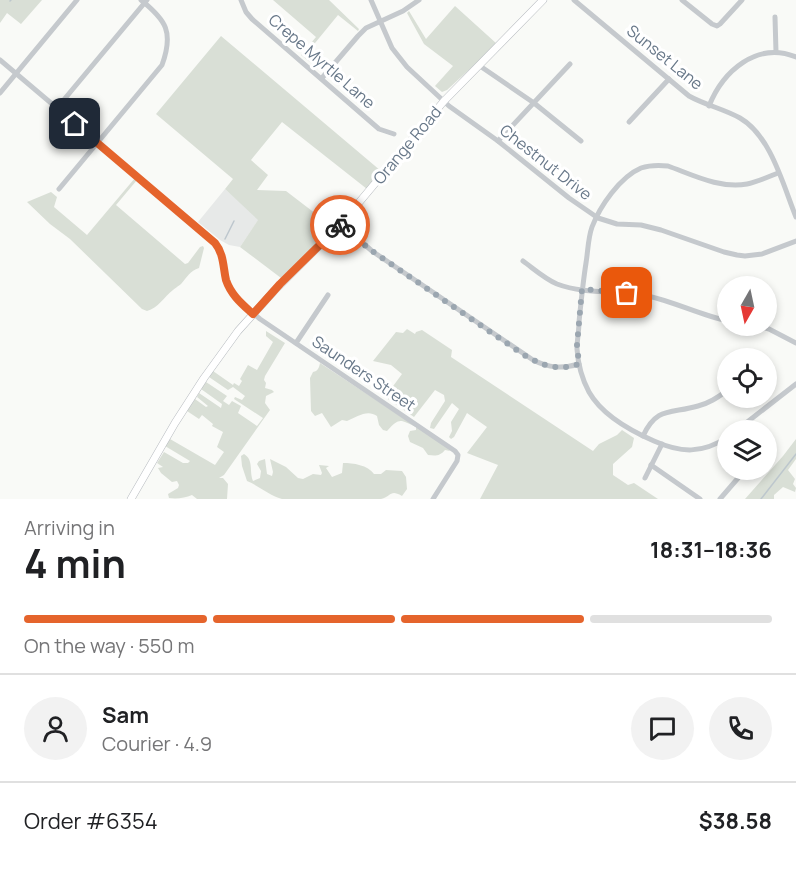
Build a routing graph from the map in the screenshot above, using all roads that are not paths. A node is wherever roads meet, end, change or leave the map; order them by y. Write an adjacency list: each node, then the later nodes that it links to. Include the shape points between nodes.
1 (77, 0): 17 (street)
2 (241, 0): 18 (street, Crepe Myrtle Lane, via 252,19)
3 (371, 0): 11 (street, Chestnut Drive)
4 (419, 0): 11 (street)
5 (543, 0): 16 (main road, Orange Road)
6 (574, 0): 19 (street, Sunset Lane)
7 (682, 0): 8 (street, via 717,26)
8 (742, 0)
9 (144, 1): 24 (street); 29 (street, via 166,28 166,52 158,71)
10 (775, 17): 12 (street)
11 (381, 22): 18 (street, via 364,29); 21 (street, Chestnut Drive, via 397,56)
12 (776, 52): 13 (street); 23 (street, via 758,55 735,68)
13 (796, 57)
14 (0, 60): 17 (street, Saunders Street)
15 (570, 64): 22 (street)
16 (480, 66): 21 (main road, Orange Road); 22 (street)
17 (16, 74): 20 (street); 24 (street, Saunders Street)
18 (322, 78): 26 (street, Crepe Myrtle Lane, via 379,129)
19 (669, 79): 23 (street, Sunset Lane); 25 (street)
20 (0, 93)
21 (444, 101): 27 (street, Chestnut Drive); 34 (main road, Orange Road)
22 (534, 103): 27 (street); 28 (street)
23 (709, 106): 30 (street, Sunset Lane, via 733,115 755,130)
24 (57, 108): 29 (street, Saunders Street)
25 (629, 122)
26 (394, 134)
27 (498, 141): 32 (street, Chestnut Drive)
28 (582, 141)
29 (97, 143): 31 (street); 39 (street, Saunders Street, via 215,243 230,289)
30 (778, 173): 32 (street, via 754,182 727,185 668,166 646,166 616,189); 33 (street, Sunset Lane)
31 (59, 189)
32 (597, 217): 35 (street, Chestnut Drive, via 661,230 737,255 762,254); 37 (street, via 590,233)
33 (796, 217)
34 (341, 224): 39 (main road, Orange Road); 44 (street, via 372,251 533,360 555,368)
35 (796, 241)
36 (523, 261): 37 (street, via 555,283)
37 (582, 289): 40 (street, via 652,297); 44 (street)
38 (328, 295): 42 (street)
39 (253, 314): 42 (street, Saunders Street); 54 (main road, Orange Road, via 204,378)
40 (717, 318)
41 (777, 333): 43 (street)
42 (296, 343): 55 (street, Saunders Street, via 455,451 457,461)
43 (796, 343)
44 (579, 364): 48 (street, via 596,402)
45 (796, 384): 47 (street)
46 (717, 398): 48 (street, via 657,416)
47 (750, 420)
48 (643, 436): 50 (street)
49 (717, 443): 50 (street, via 697,449 675,449)
50 (662, 444): 51 (street)
51 (651, 465): 52 (street); 56 (street)
52 (645, 478)
53 (736, 480): 57 (street)
54 (132, 499)
55 (433, 499)
56 (700, 499)
57 (720, 499)

